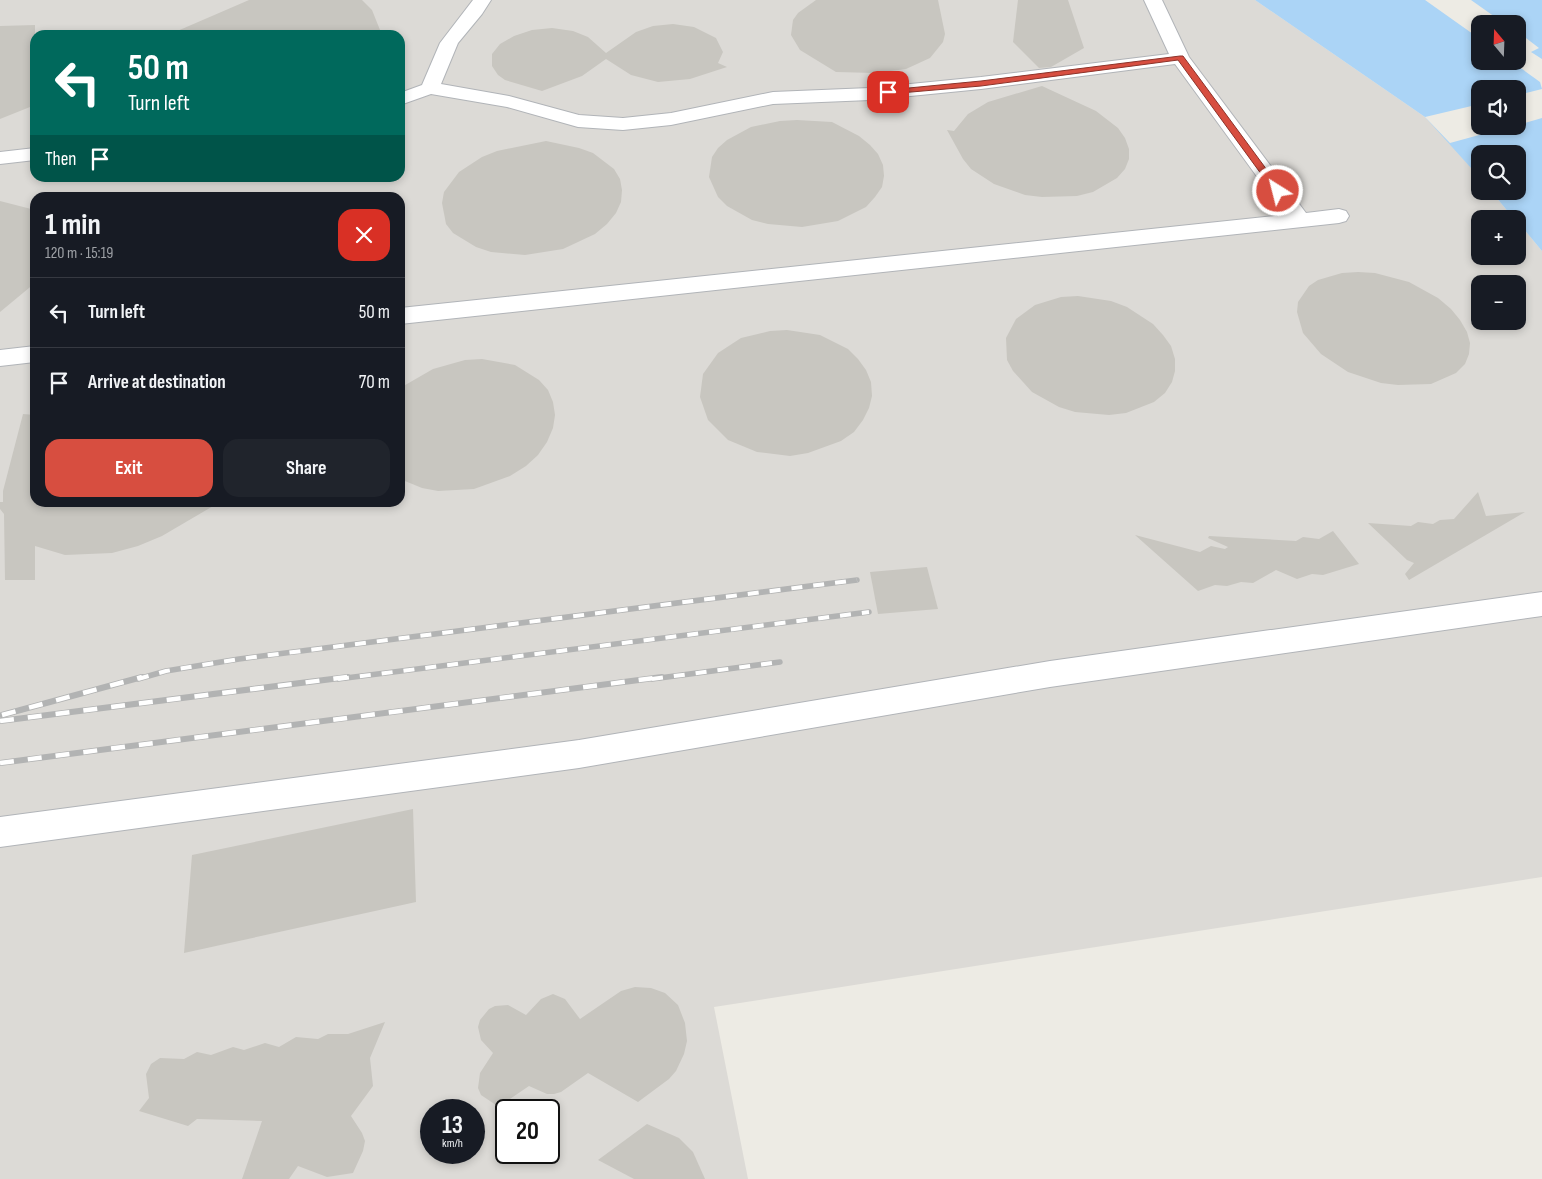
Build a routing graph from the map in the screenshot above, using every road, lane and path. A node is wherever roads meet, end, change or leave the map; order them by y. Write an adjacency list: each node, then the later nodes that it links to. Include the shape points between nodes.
1 (482, 0): 4 (lane, via 452,38)
2 (1153, 0): 3 (lane)
3 (1180, 58): 4 (lane, via 870,94 773,98 671,119 623,124 578,121 509,102); 9 (lane)
4 (430, 88): 5 (lane)
5 (405, 98)
6 (30, 155): 7 (lane)
7 (0, 158)
8 (1339, 216): 9 (lane)
9 (1300, 220): 10 (lane)
10 (405, 315)
11 (30, 355): 12 (lane)
12 (0, 358)
13 (1542, 604): 14 (lane, via 1050,674 579,754)
14 (0, 832)

